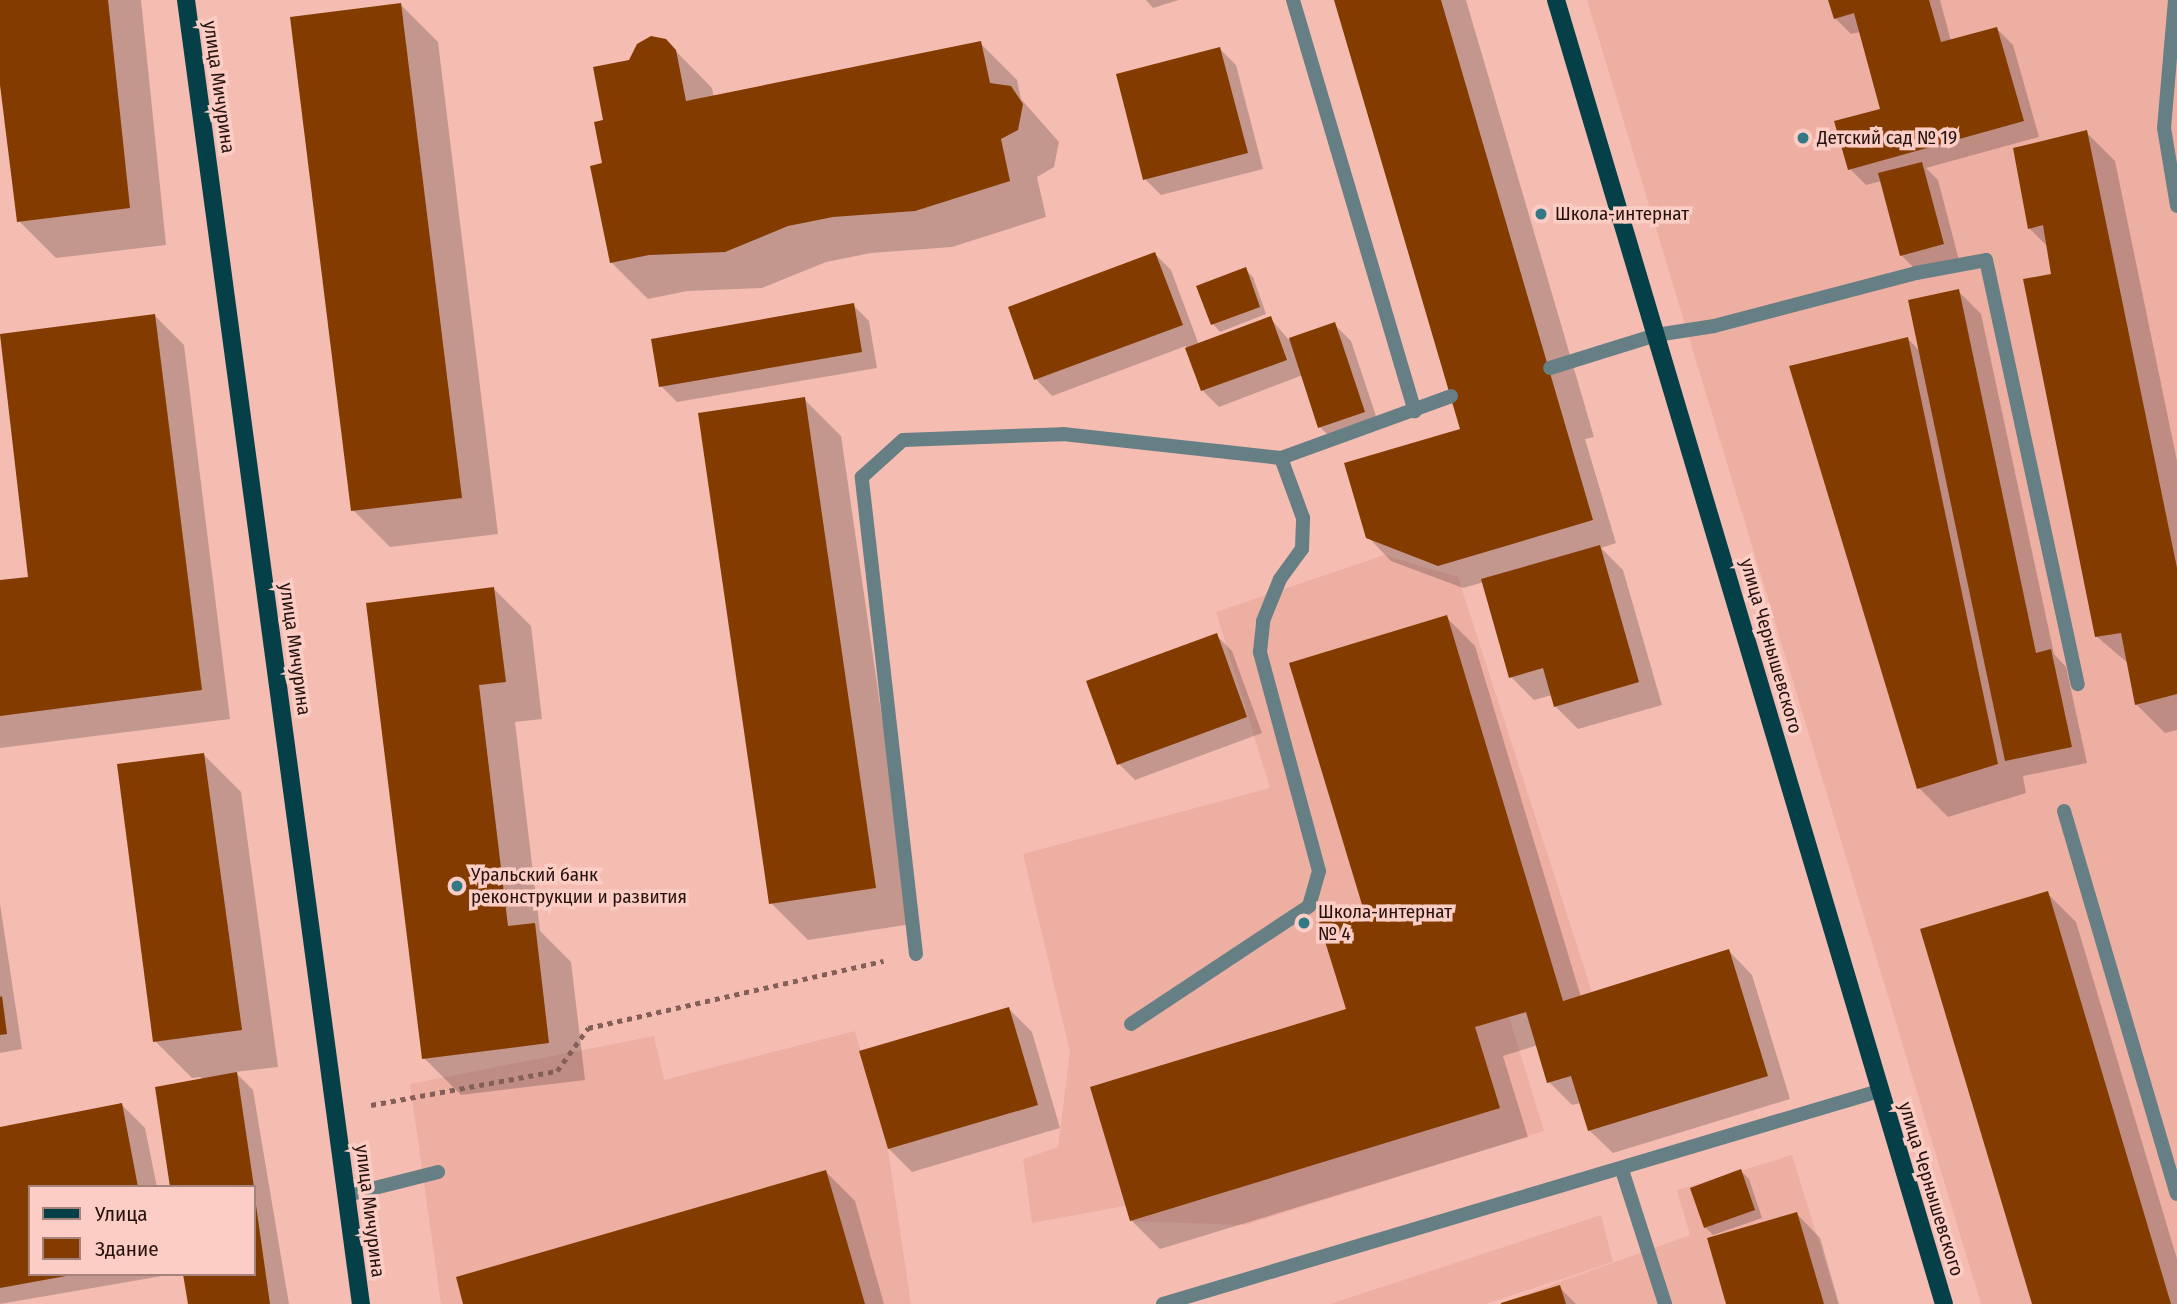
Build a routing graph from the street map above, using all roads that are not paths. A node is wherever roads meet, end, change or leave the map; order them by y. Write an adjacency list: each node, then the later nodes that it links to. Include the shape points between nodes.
1 (186, 0): 19 (main road, улица Мичурина)
2 (1293, 0): 9 (lane)
3 (1556, 0): 6 (main road, улица Чернышевского)
4 (2175, 0): 5 (lane, via 2164,128)
5 (2177, 206)
6 (1656, 335): 7 (lane); 11 (lane, via 1714,326 1916,273 1986,260); 15 (main road, улица Чернышевского)
7 (1550, 368)
8 (1451, 396): 9 (lane)
9 (1415, 411): 10 (lane)
10 (1281, 458): 13 (lane, via 1063,434 904,440 862,477); 14 (lane, via 1303,518 1302,549 1280,579 1263,621 1260,652 1319,871 1309,906)
11 (2078, 684)
12 (2064, 811): 18 (lane)
13 (916, 954)
14 (1131, 1024)
15 (1879, 1091): 16 (lane); 23 (main road, улица Чернышевского)
16 (1622, 1170): 21 (lane); 22 (lane)
17 (438, 1172): 19 (lane)
18 (2177, 1194)
19 (347, 1195): 20 (main road, улица Мичурина)
20 (361, 1304)
21 (1163, 1304)
22 (1665, 1304)
23 (1944, 1304)

